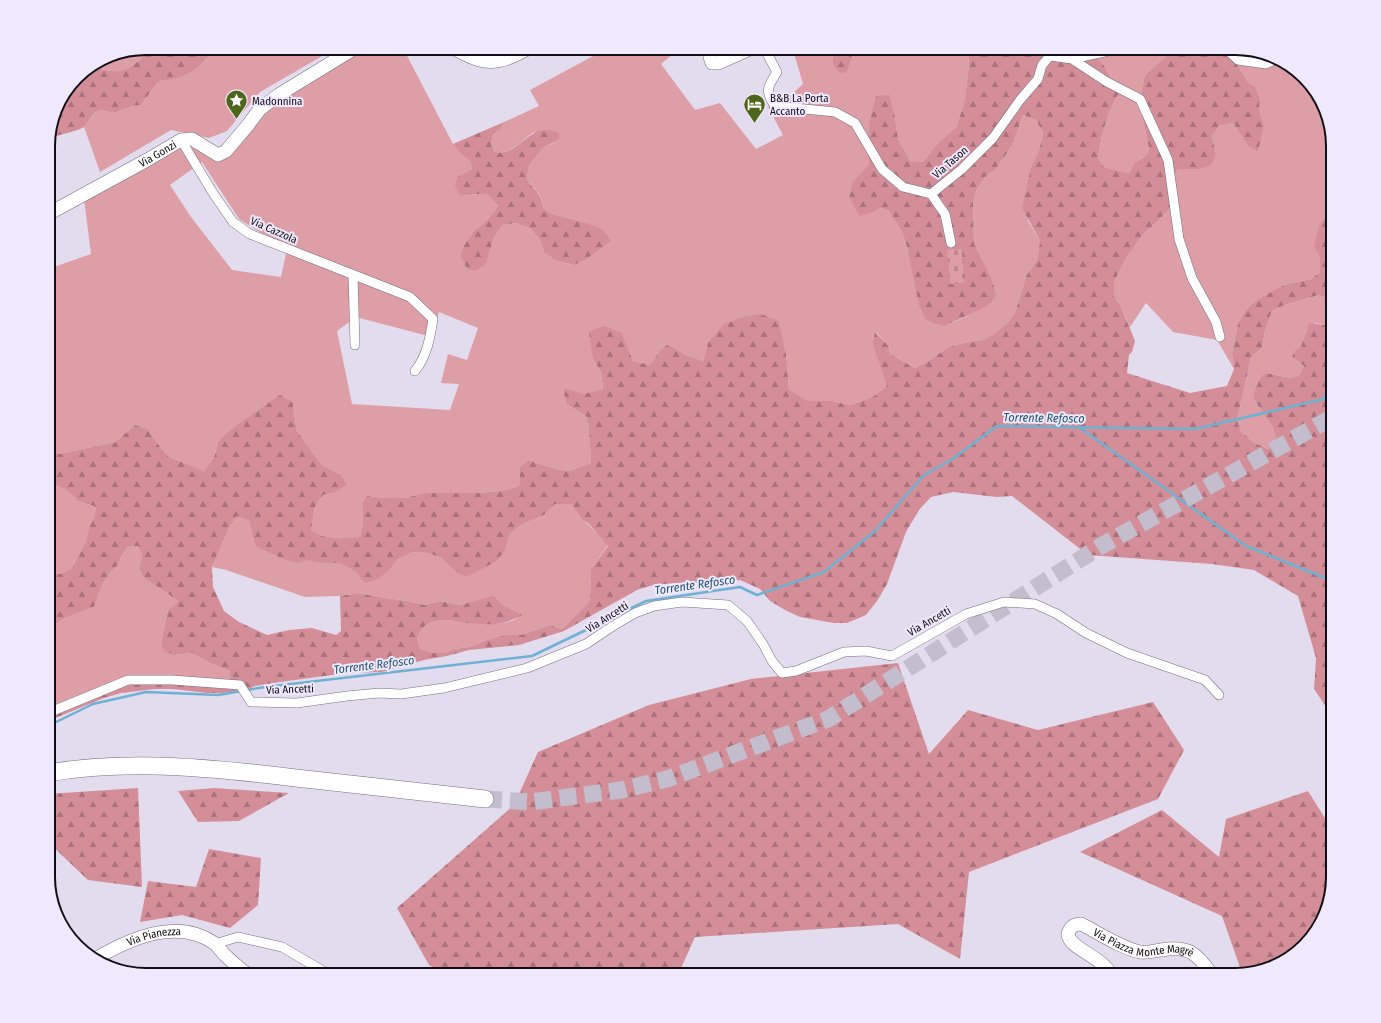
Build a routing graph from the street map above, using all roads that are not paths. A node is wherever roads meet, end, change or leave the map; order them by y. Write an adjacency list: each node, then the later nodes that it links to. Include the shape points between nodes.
1 (344, 55): 11 (street, Via Gonzi, via 260,109 226,151 218,154 192,138)
2 (466, 55): 3 (street, via 489,62 500,61)
3 (513, 55)
4 (710, 55): 5 (street, via 712,62 718,63)
5 (736, 55)
6 (768, 55): 12 (street, Via Tason, via 777,72 768,85 769,96 775,106 835,112 855,123 882,169 903,187)
7 (1090, 55): 9 (street, Via Tason)
8 (1233, 55): 10 (street, via 1238,60 1266,64)
9 (1072, 59): 12 (street, Via Tason, via 1050,56 1042,65 1038,79 993,138 962,169); 16 (street, via 1107,82 1140,99 1168,160 1179,239 1192,278 1216,322)
10 (1270, 62)
11 (181, 140): 13 (street, Via Gonzi); 15 (street, Via Cazzola, via 233,222 250,234)
12 (931, 194): 14 (street, via 945,214)
13 (55, 210)
14 (951, 243)
15 (354, 275): 17 (street); 18 (street, Via Cazzola, via 410,297 433,319 430,341 422,362)
16 (1220, 337)
17 (356, 345)
18 (415, 371)
19 (1219, 695): 20 (street, Via Ancetti, via 1205,680 1126,654 1035,604 1004,602 966,614 892,656 844,652 796,671 782,673 747,621 728,605 682,602 654,606 635,613 586,644 526,668 444,688 297,703 251,702 240,685 128,680)
20 (55, 710)
21 (55, 772): 22 (highway, via 124,766 232,770)
22 (485, 799)
23 (215, 944): 24 (street, Via Pianezza, via 182,931 162,933 137,938); 25 (street, Via Pianezza); 26 (street, via 238,937 282,947)
24 (101, 956)
25 (240, 968)
26 (318, 968)
27 (1107, 968): 28 (street, Via Piazza Monte Magrè, via 1070,941 1069,930 1076,924 1142,952 1186,949)
28 (1206, 968)

